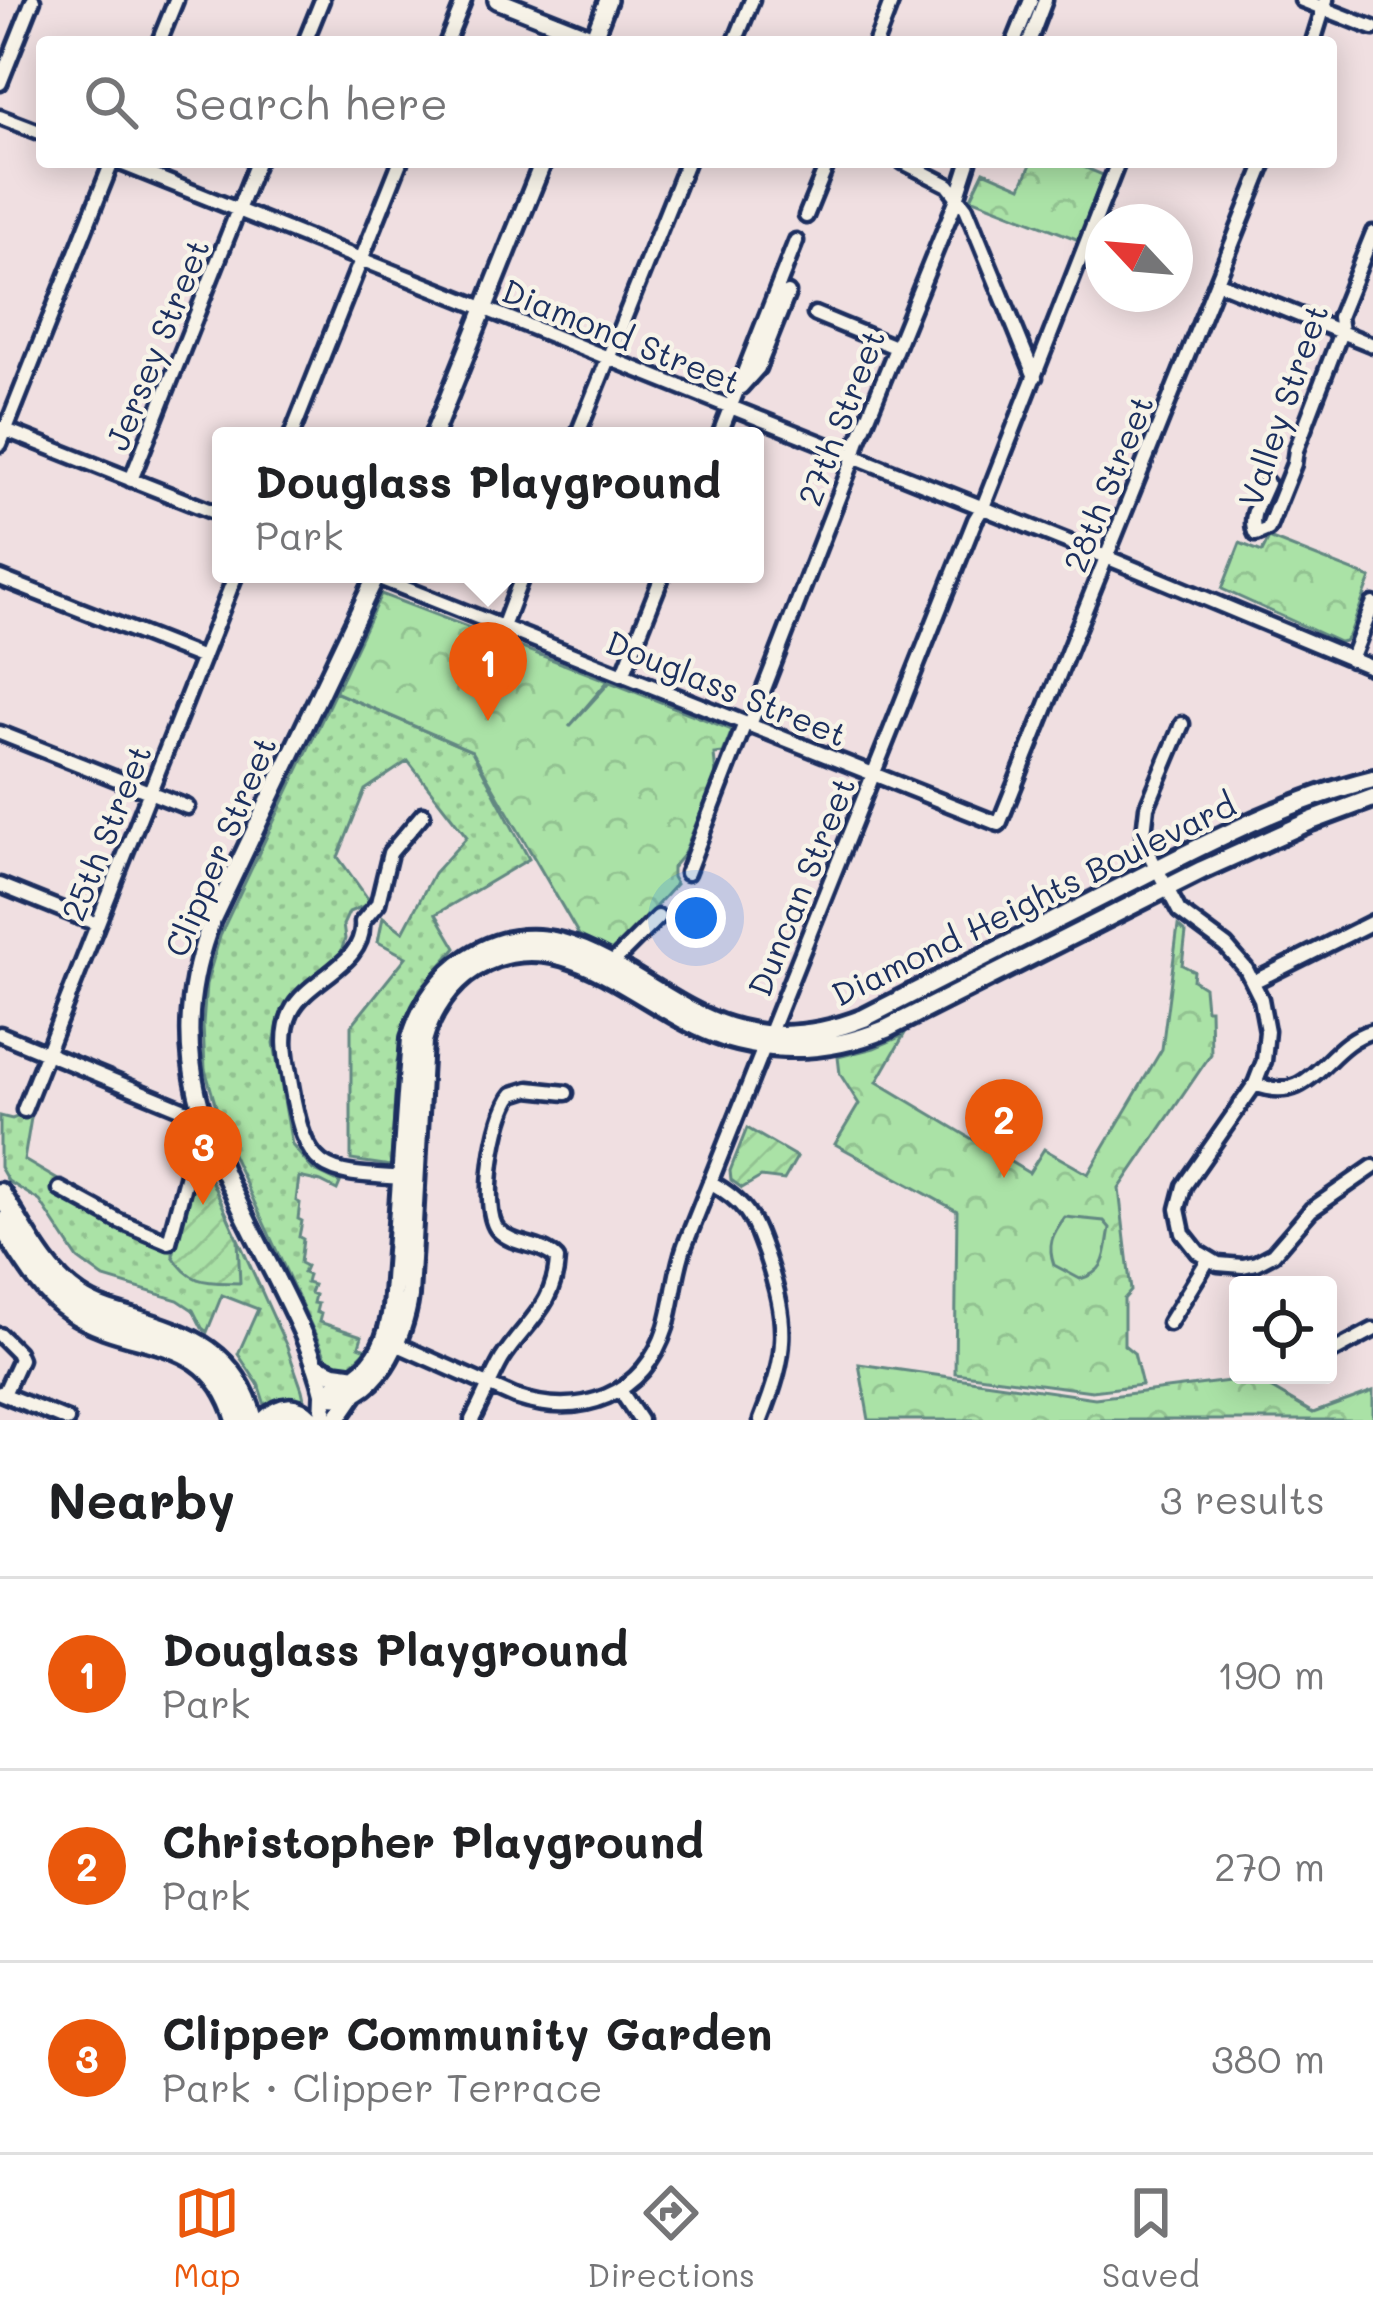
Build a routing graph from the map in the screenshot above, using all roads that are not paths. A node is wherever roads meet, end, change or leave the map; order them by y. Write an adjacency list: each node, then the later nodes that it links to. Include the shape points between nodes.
1 (33, 0): 24 (street)
2 (176, 0): 14 (street)
3 (322, 0): 15 (street)
4 (464, 0): 16 (street)
5 (497, 0): 17 (street)
6 (608, 0): 18 (street)
7 (752, 0): 19 (street)
8 (892, 0): 20 (street)
9 (1031, 0): 21 (street)
10 (1045, 0): 22 (street)
11 (1302, 0): 12 (street)
12 (1324, 4): 13 (street); 23 (street)
13 (1373, 28)
14 (161, 36)
15 (307, 36)
16 (449, 36)
17 (584, 36)
18 (597, 36)
19 (737, 36)
20 (878, 36)
21 (1016, 36)
22 (1031, 36)
23 (1315, 36)
24 (0, 82)
25 (0, 117): 26 (street)
26 (36, 131)
27 (113, 168): 62 (street)
28 (130, 168): 41 (street, Diamond Street)
29 (255, 168): 41 (street, Jersey Street)
30 (398, 168): 45 (street)
31 (541, 168): 49 (street)
32 (685, 168): 54 (street)
33 (826, 168): 42 (street)
34 (916, 168): 39 (street)
35 (967, 168): 39 (street, 27th Street)
36 (976, 168): 39 (street, 27th Street)
37 (1116, 168): 40 (street, Duncan Street)
38 (1263, 168): 47 (street, 28th Street)
39 (958, 196): 53 (street, 27th Street); 55 (street)
40 (1106, 204)
41 (238, 210): 45 (street, Diamond Street); 64 (street, Jersey Street)
42 (806, 216)
43 (1373, 233): 51 (street, Valley Street, via 1339,317)
44 (796, 241): 56 (street)
45 (361, 260): 49 (street, Diamond Street); 58 (street)
46 (1085, 261): 55 (street, Duncan Street)
47 (1217, 282): 51 (street); 68 (street, 28th Street)
48 (788, 293): 56 (street, via 758,368)
49 (484, 309): 54 (street, Diamond Street); 59 (street)
50 (815, 314): 53 (street)
51 (1341, 332): 52 (street); 65 (street, Valley Street, via 1268,529 1256,534 1252,520)
52 (1373, 345)
53 (895, 347): 63 (street, 27th Street)
54 (609, 359): 57 (street, Diamond Street); 60 (street)
55 (1035, 378): 66 (street, Duncan Street)
56 (736, 392): 57 (street)
57 (730, 407): 61 (street); 63 (street, Diamond Street)
58 (295, 427)
59 (437, 427)
60 (581, 427)
61 (722, 427)
62 (2, 434): 64 (street)
63 (854, 457): 66 (street, Diamond Street); 81 (street, 27th Street)
64 (131, 480): 67 (street)
65 (1267, 483)
66 (982, 507): 68 (street, Diamond Street); 84 (street, Duncan Street)
67 (212, 512)
68 (1106, 556): 78 (street, Diamond Street); 90 (street, 28th Street)
69 (0, 578): 77 (street)
70 (232, 583): 77 (street, 25th Street)
71 (370, 583): 107 (street, Clipper Street, via 204,939 188,1038)
72 (394, 583): 76 (street, Douglass Street)
73 (519, 583): 76 (street)
74 (660, 583): 80 (street)
75 (1373, 604): 78 (street)
76 (502, 627): 80 (street, Douglass Street)
77 (203, 658): 86 (street, 25th Street)
78 (1351, 660): 79 (street, Diamond Street)
79 (1373, 668)
80 (623, 675): 81 (street, Douglass Street)
81 (748, 724): 84 (street, Douglass Street); 92 (street, 27th Street)
82 (1182, 724): 91 (street, via 1147,807 1143,842)
83 (0, 733): 86 (street)
84 (873, 774): 90 (street, Douglass Street); 102 (street, Duncan Street)
85 (1373, 779): 91 (main road, Diamond Heights Boulevard)
86 (150, 792): 88 (street); 97 (street, 25th Street)
87 (1373, 798): 94 (main road, Diamond Heights Boulevard)
88 (187, 807)
89 (423, 814): 109 (street, via 390,853 354,951 297,1003 285,1032 309,1151 342,1172)
90 (998, 824)
91 (1156, 869): 94 (street); 102 (main road, Diamond Heights Boulevard, via 864,1018)
92 (687, 873)
93 (0, 885): 97 (street)
94 (1166, 888): 99 (street, via 1178,910 1226,946); 102 (main road, Diamond Heights Boulevard, via 876,1034 821,1048 783,1049)
95 (658, 917): 98 (street)
96 (1373, 922): 99 (street)
97 (97, 924): 103 (street, 25th Street)
98 (610, 964): 102 (main road, Diamond Heights Boulevard, via 696,1014); 109 (main road, Diamond Heights Boulevard, via 566,943 526,939 484,950 446,976 411,1038)
99 (1253, 982): 104 (street, via 1267,1031)
100 (1373, 1031): 104 (street, via 1297,1087)
101 (0, 1034): 103 (street)
102 (767, 1040): 109 (main road, Diamond Heights Boulevard, via 731,1040 692,1025 563,955 528,951 489,960 446,995 426,1029); 110 (street, Duncan Street)
103 (46, 1053): 106 (street, 25th Street); 107 (street)
104 (1255, 1084): 114 (street, via 1180,1197 1183,1233)
105 (566, 1093): 122 (street, via 512,1094 501,1113 490,1216 501,1234 552,1253 557,1267 545,1303)
106 (23, 1110)
107 (202, 1117): 111 (street, via 170,1242); 120 (street, Clipper Street)
108 (1373, 1167): 114 (street, via 1311,1210 1273,1254 1243,1266)
109 (408, 1178): 118 (main road, Diamond Heights Boulevard)
110 (710, 1182): 123 (street, Duncan Street, via 659,1344); 127 (street, via 753,1217 777,1288 783,1342)
111 (60, 1189)
112 (0, 1193): 131 (main road, via 68,1289 100,1309 202,1345 237,1381)
113 (0, 1222): 130 (main road, via 58,1301 193,1358 219,1382)
114 (1208, 1260): 115 (street)
115 (1169, 1323)
116 (1373, 1330): 119 (street)
117 (0, 1334): 124 (street, via 20,1358)
118 (391, 1342): 121 (main road, via 382,1369); 122 (street)
119 (1337, 1349)
120 (316, 1366): 121 (main road); 125 (street, Clipper Street)
121 (360, 1380): 125 (main road, via 338,1397); 135 (main road)
122 (489, 1386): 123 (street, via 557,1406); 136 (street)
123 (620, 1390): 137 (street)
124 (2, 1394): 126 (street)
125 (323, 1395): 134 (main road, Clipper Street)
126 (24, 1402): 128 (street); 129 (street)
127 (767, 1417)
128 (19, 1420)
129 (68, 1420)
130 (237, 1420)
131 (253, 1420)
132 (266, 1420): 133 (main road, via 286,1408)
133 (311, 1420)
134 (323, 1420)
135 (336, 1420)
136 (472, 1420)
137 (640, 1420)

